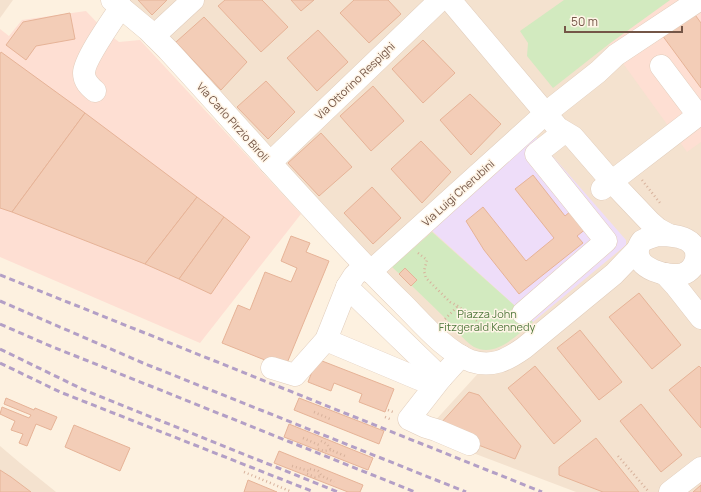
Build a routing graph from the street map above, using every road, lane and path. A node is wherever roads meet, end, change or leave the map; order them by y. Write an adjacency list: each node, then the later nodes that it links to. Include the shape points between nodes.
1 (193, 0): 6 (street)
2 (440, 0): 11 (street, Via Ottorino Respighi)
3 (450, 0): 10 (street)
4 (700, 1): 10 (street, via 616,55 598,72)
5 (117, 3): 6 (street, Via Carlo Pirzio Biroli); 8 (street, via 85,67 85,79)
6 (154, 36): 11 (street, Via Carlo Pirzio Biroli)
7 (661, 66): 9 (street)
8 (95, 91)
9 (700, 114): 13 (street)
10 (554, 126): 13 (street, via 573,137); 15 (street, via 536,154); 18 (street, Via Luigi Cherubini)
11 (270, 163): 18 (street, Via Carlo Pirzio Biroli)
12 (639, 177): 14 (path)
13 (607, 185): 15 (street, via 637,230); 17 (street, via 658,229)
14 (660, 203)
15 (626, 242): 17 (street, via 642,241 657,235); 19 (street, via 643,265); 20 (street); 23 (street)
16 (413, 249): 22 (path, via 427,260 424,271 426,278 450,302)
17 (693, 252): 19 (street, via 693,268 686,273 680,275)
18 (367, 269): 21 (street, via 354,276); 27 (street, via 436,337)
19 (657, 271): 20 (street); 25 (street, via 675,285)
20 (614, 274): 27 (street, via 524,348 503,361 487,364 470,361)
21 (347, 287): 26 (street); 29 (street)
22 (458, 306): 23 (path, via 481,324 492,328 515,322); 24 (path)
23 (523, 313)
24 (445, 318)
25 (701, 318)
26 (326, 340): 28 (street, via 295,375); 29 (street, via 419,379)
27 (461, 356): 29 (street)
28 (272, 368)
29 (441, 378): 34 (street, via 409,419)
30 (314, 412): 31 (path)
31 (330, 419)
32 (303, 438): 35 (path)
33 (321, 442): 37 (path)
34 (469, 444)
35 (319, 445)
36 (318, 449): 37 (path)
37 (332, 450): 38 (path)
38 (345, 456)
39 (618, 456): 47 (path)
40 (292, 466): 42 (path)
41 (701, 468): 48 (street)
42 (308, 471): 44 (path, via 315,477); 44 (path, via 318,471)
43 (244, 472): 46 (path)
44 (322, 476): 45 (path)
45 (334, 482)
46 (292, 492)
47 (649, 492)
48 (670, 492)

